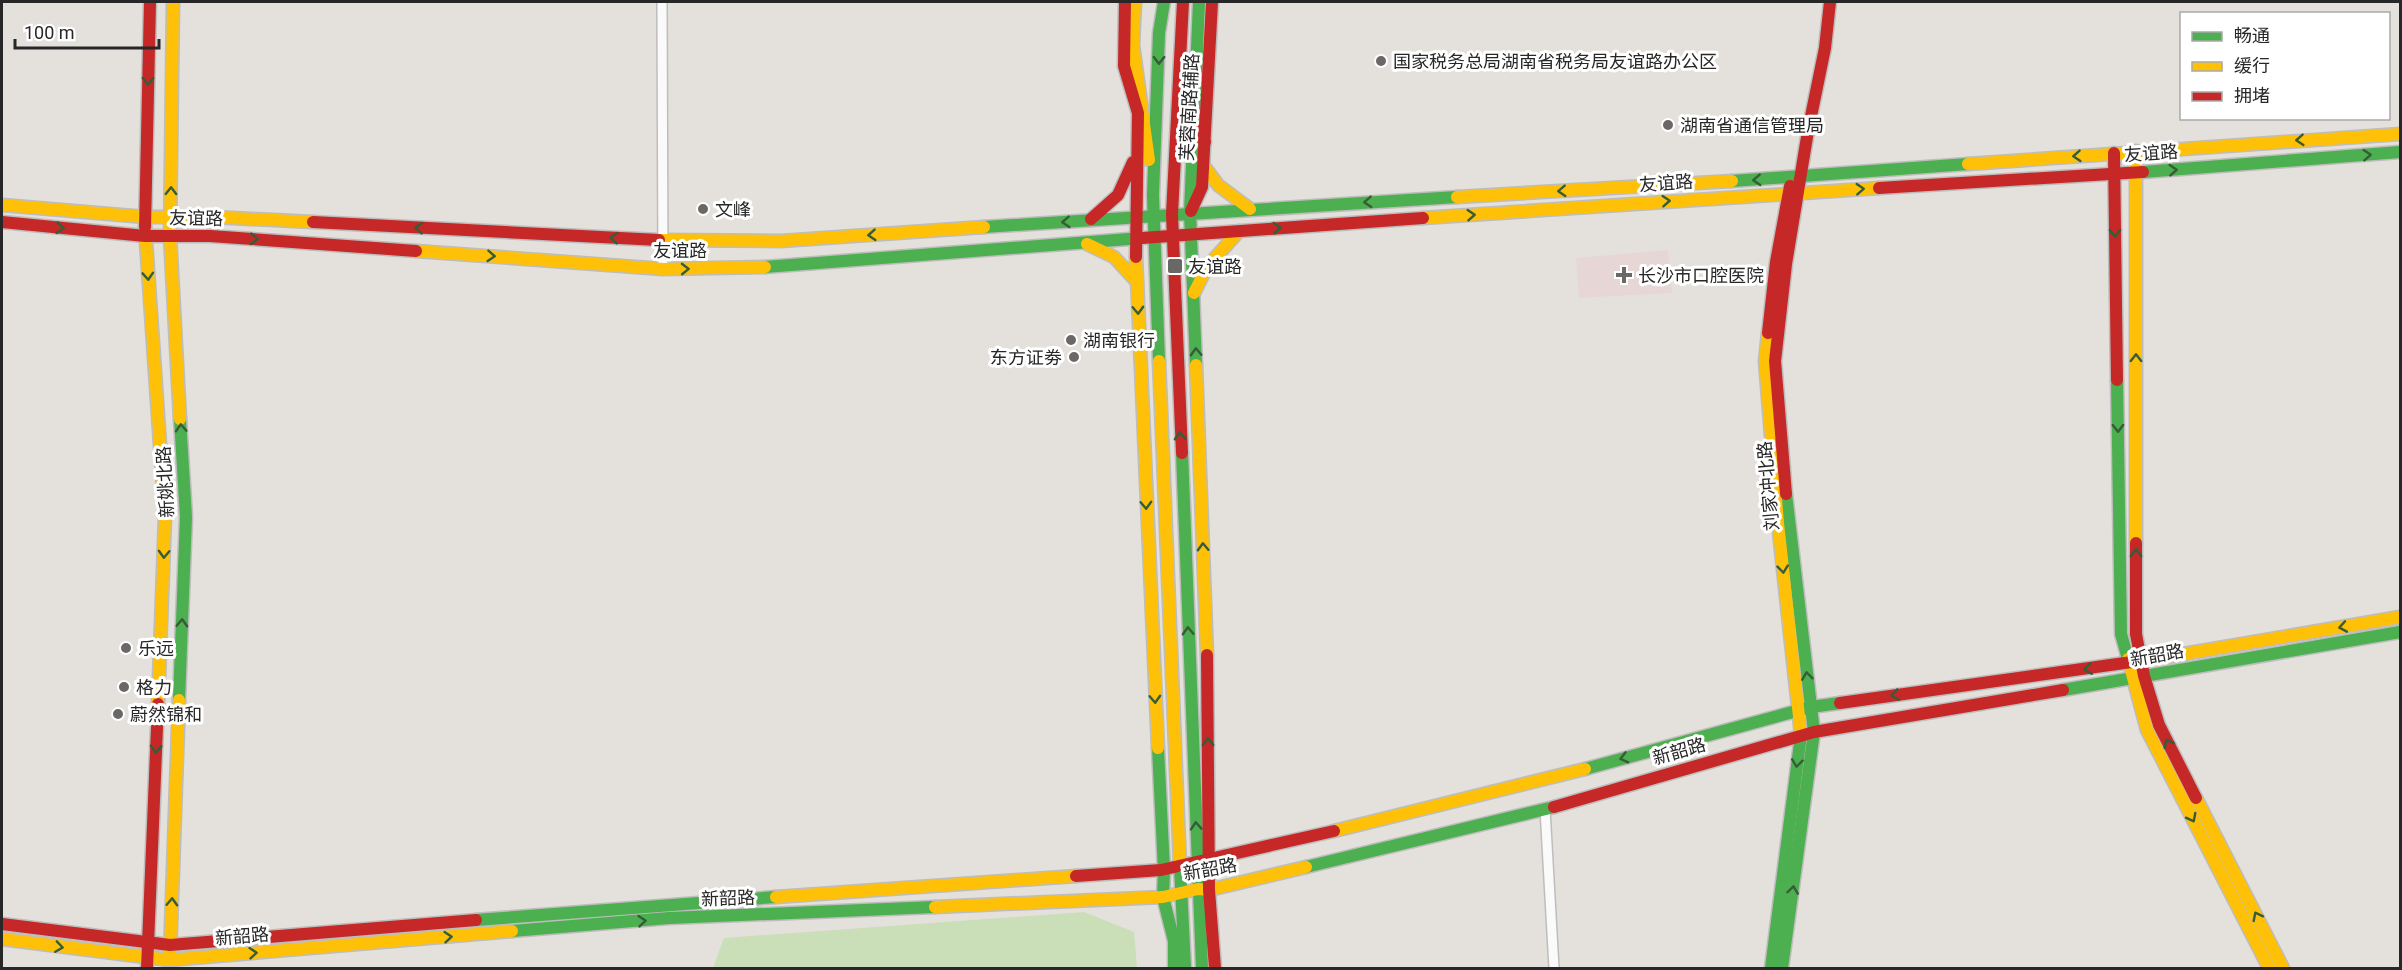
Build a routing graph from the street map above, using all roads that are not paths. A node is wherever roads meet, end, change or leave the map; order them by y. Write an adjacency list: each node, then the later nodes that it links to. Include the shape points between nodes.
1 (150, 2): 34 (main road, 新姚北路, one-way to 34)
2 (173, 2): 32 (main road, 新姚北路, one-way to 2)
3 (662, 2): 44 (street)
4 (1125, 2): 14 (main road, via 1124,66)
5 (1135, 2): 12 (main road)
6 (1164, 2): 27 (main road, one-way to 27, via 1159,33)
7 (1183, 2): 13 (main road)
8 (1199, 2): 15 (main road)
9 (1212, 2): 17 (main road, 芙蓉南路辅路)
10 (1823, 2): 25 (main road, 刘家冲北路)
11 (1830, 2): 25 (main road, 刘家冲北路, via 1825,48)
12 (1135, 67): 14 (main road); 27 (main road)
13 (1178, 98): 15 (main road); 31 (main road)
14 (1138, 113): 20 (main road)
15 (1193, 123): 17 (main road); 30 (main road)
16 (2400, 134): 18 (main road, 友谊路, one-way to 18)
17 (1205, 142): 22 (main road, 芙蓉南路辅路)
18 (2136, 151): 21 (main road, 友谊路); 23 (main road)
19 (2400, 152): 23 (main road, 友谊路, one-way to 19)
20 (1137, 153): 35 (main road); 36 (main road, via 1111,205)
21 (2114, 153): 24 (main road); 25 (main road, 友谊路, one-way to 25)
22 (1204, 165): 29 (main road, via 1221,190); 30 (main road, 芙蓉南路辅路, via 1202,188)
23 (2136, 173): 24 (main road, 友谊路); 52 (main road, one-way to 23, via 2136,634)
24 (2114, 174): 26 (main road, 友谊路, one-way to 24); 53 (main road, one-way to 53, via 2121,634)
25 (1796, 177): 26 (main road, 刘家冲北路); 29 (main road, 友谊路, one-way to 29)
26 (1793, 192): 38 (main road, 友谊路, one-way to 26); 55 (main road, 刘家冲北路, one-way to 26, via 1788,522 1775,361); 56 (main road, 刘家冲北路, one-way to 56, via 1776,262 1765,361)
27 (1153, 195): 33 (main road)
28 (2, 205): 34 (main road, 友谊路)
29 (1250, 209): 30 (main road, 友谊路)
30 (1190, 212): 31 (main road, 友谊路); 39 (main road)
31 (1172, 214): 33 (main road, 友谊路); 43 (main road)
32 (171, 216): 34 (main road, 友谊路); 41 (main road, 新姚北路); 44 (main road, 友谊路, one-way to 32)
33 (1155, 216): 35 (main road, 友谊路); 42 (main road)
34 (145, 217): 40 (main road, 新姚北路)
35 (1135, 217): 36 (main road, 友谊路); 45 (main road)
36 (1090, 220): 44 (main road, 友谊路, one-way to 44, via 781,241)
37 (2, 222): 40 (main road, 友谊路, one-way to 40)
38 (1239, 231): 39 (main road, 友谊路); 49 (main road, via 1207,267)
39 (1191, 234): 43 (main road, 友谊路); 49 (main road)
40 (145, 236): 41 (main road, 友谊路); 68 (main road, 新姚北路, one-way to 68, via 165,517)
41 (170, 236): 47 (main road, 友谊路, one-way to 47); 69 (main road, 新姚北路, one-way to 41, via 186,517)
42 (1156, 237): 43 (main road, 友谊路); 45 (main road, 友谊路); 61 (main road)
43 (1172, 237): 60 (main road, one-way to 43)
44 (663, 240): 47 (street)
45 (1136, 240): 46 (main road, 友谊路); 48 (main road)
46 (1086, 244): 47 (main road, 友谊路, one-way to 46, via 794,266); 48 (main road, via 1114,257)
47 (663, 269)
48 (1137, 282): 62 (main road, one-way to 62)
49 (1194, 293): 60 (main road, one-way to 49, via 1206,604)
50 (2400, 617): 52 (main road, 新韶路, one-way to 52)
51 (2400, 632): 54 (main road, 新韶路)
52 (2141, 661): 53 (main road, 新韶路); 54 (main road)
53 (2128, 663): 54 (main road); 55 (main road, 新韶路, one-way to 55)
54 (2138, 677): 57 (main road, 新韶路); 79 (main road, one-way to 79, via 2147,730); 80 (main road, one-way to 54)
55 (1811, 706): 56 (main road, 新韶路); 57 (main road, 刘家冲北路)
56 (1798, 710): 58 (main road, 刘家冲北路); 60 (main road, 新韶路, one-way to 60, via 1543,781)
57 (1814, 732): 58 (main road, 新韶路); 78 (main road, 刘家冲北路, one-way to 57)
58 (1801, 735): 59 (main road, 新韶路); 77 (main road, 刘家冲北路, one-way to 77)
59 (1545, 808): 63 (main road, 新韶路); 76 (street)
60 (1204, 860): 61 (main road, 新韶路); 63 (main road)
61 (1181, 866): 62 (main road, 新韶路); 64 (main road)
62 (1164, 870): 65 (main road); 69 (main road, 新韶路, via 668,904)
63 (1204, 889): 64 (main road, 新韶路); 74 (main road); 75 (main road)
64 (1182, 892): 65 (main road, 新韶路); 73 (main road)
65 (1163, 897): 71 (main road, 新韶路, one-way to 65, via 669,918); 72 (main road, via 1174,941)
66 (2, 924): 68 (main road, 新韶路)
67 (2, 939): 70 (main road, 新韶路, one-way to 70)
68 (148, 944): 69 (main road, 新韶路); 70 (main road, 新姚北路)
69 (170, 945): 71 (main road, 新姚北路)
70 (148, 964): 71 (main road, 新韶路)
71 (168, 964)
72 (1174, 969)
73 (1185, 969)
74 (1202, 969)
75 (1215, 969)
76 (1554, 969)
77 (1771, 969)
78 (1782, 969)
79 (2269, 969)
80 (2283, 969)

